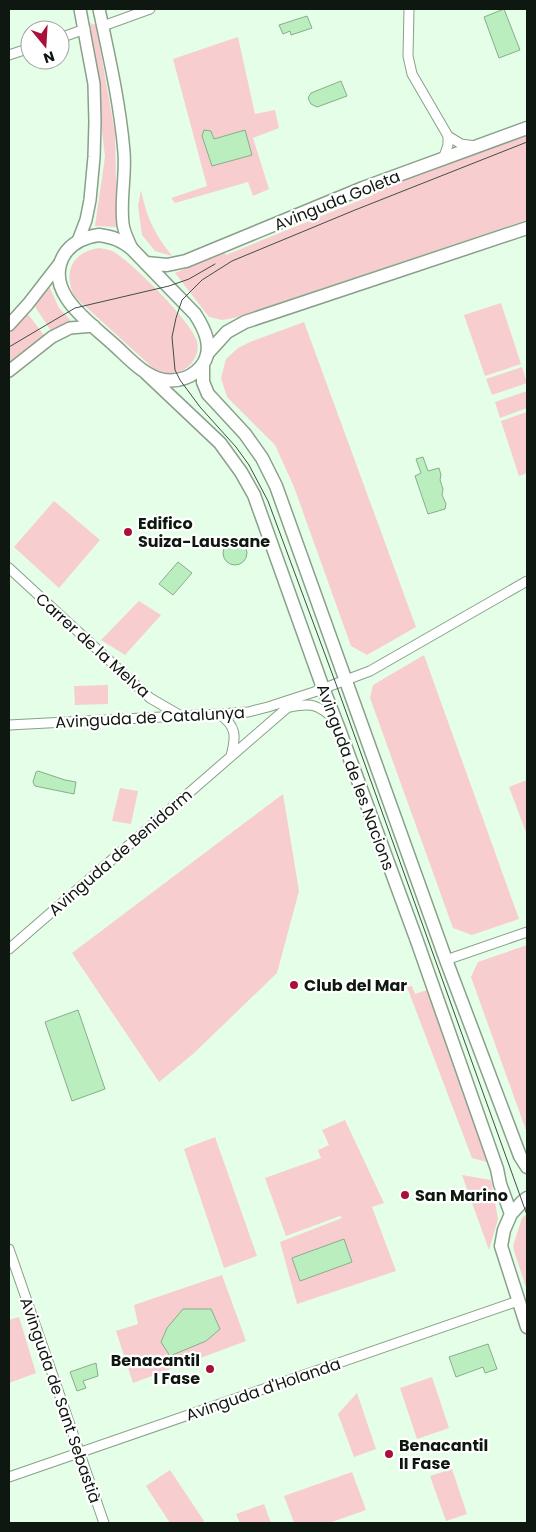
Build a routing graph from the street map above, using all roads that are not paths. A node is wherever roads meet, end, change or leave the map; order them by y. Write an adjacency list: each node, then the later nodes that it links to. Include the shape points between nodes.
1 (80, 9): 6 (street)
2 (99, 9): 5 (street)
3 (150, 9): 5 (street)
4 (408, 9): 9 (street, via 408,56 412,74)
5 (103, 26): 14 (street, via 121,122 125,174 123,224)
6 (84, 29): 7 (street); 13 (street, via 94,84 95,122 90,200)
7 (70, 34)
8 (527, 128): 10 (main road, Avinguda Goleta)
9 (448, 136): 10 (street, via 461,144); 11 (street)
10 (477, 146): 11 (main road, Avinguda Goleta)
11 (443, 159): 15 (main road, Avinguda Goleta, via 363,188 186,261 166,265)
12 (527, 228): 19 (main road, via 245,322 227,332)
13 (78, 240): 14 (main road, Avinguda de les Nacions, via 99,235 112,237); 16 (main road)
14 (132, 249): 15 (main road, Avinguda de les Nacions)
15 (146, 263): 19 (main road, Avinguda de les Nacions, via 195,314 203,327 207,340)
16 (59, 264): 17 (street); 18 (main road, Avinguda de les Nacions, via 58,276 65,296)
17 (9, 325)
18 (94, 326): 20 (street, via 70,328 52,336); 21 (main road, Avinguda de les Nacions)
19 (205, 359): 21 (main road, via 192,375 180,380 163,380); 24 (main road, Avinguda de les Nacions, via 203,382 208,394 251,442 276,486)
20 (9, 371)
21 (146, 373): 25 (main road, Avinguda de les Nacions, via 220,444 242,472 254,495)
22 (9, 568): 28 (street, Carrer de la Melva, via 150,698)
23 (527, 581): 24 (street, Avinguda de Catalunya, via 370,671)
24 (345, 679): 25 (street, Avinguda de Catalunya); 34 (main road, Avinguda de les Nacions)
25 (318, 690): 26 (street, Avinguda de Benidorm); 27 (street, Avinguda de Catalunya, via 254,710); 29 (main road, Avinguda de les Nacions)
26 (288, 707): 29 (street, via 316,706); 31 (street, Avinguda de Benidorm)
27 (219, 714): 28 (street, Avinguda de Catalunya); 31 (street, via 235,732)
28 (181, 716): 30 (street, Avinguda de Catalunya)
29 (336, 720): 37 (main road, Avinguda de les Nacions, via 432,982)
30 (9, 725)
31 (231, 756): 33 (street, Avinguda de Benidorm)
32 (527, 932): 34 (street)
33 (9, 948)
34 (446, 960): 35 (main road, Avinguda de les Nacions, via 520,1156)
35 (527, 1167)
36 (527, 1198): 37 (main road)
37 (511, 1214): 39 (main road, via 501,1246)
38 (9, 1249): 41 (street, Avinguda de Sant Sebastià)
39 (518, 1301): 40 (main road); 41 (street, Avinguda d'Holanda)
40 (527, 1327)
41 (79, 1452): 42 (street, Avinguda d'Holanda); 43 (street, Avinguda de Sant Sebastià)
42 (9, 1477)
43 (104, 1523)

